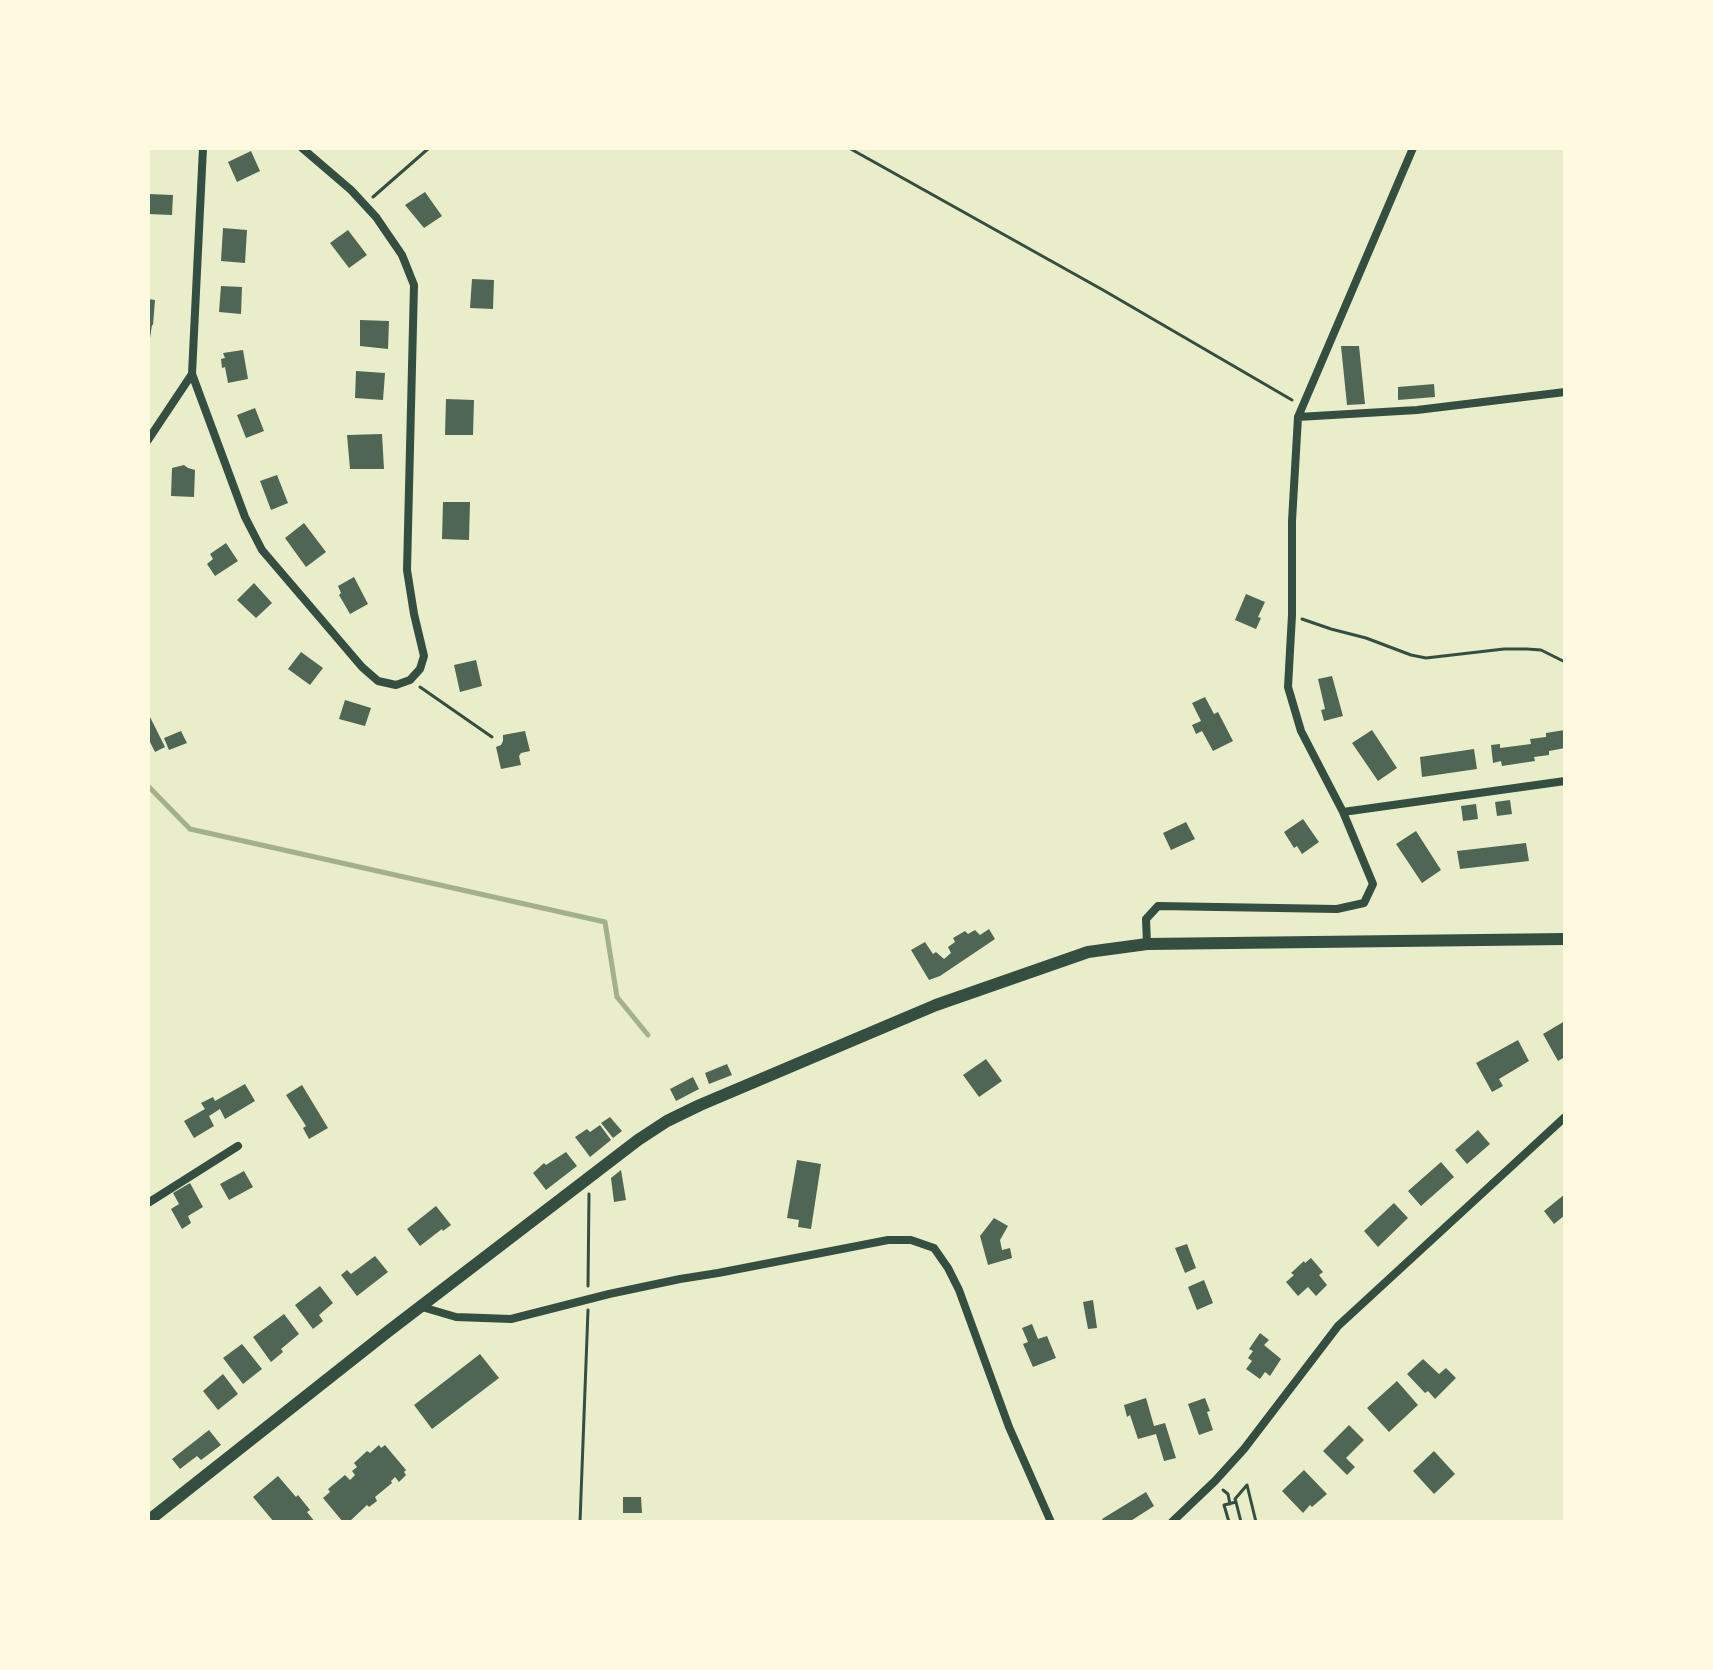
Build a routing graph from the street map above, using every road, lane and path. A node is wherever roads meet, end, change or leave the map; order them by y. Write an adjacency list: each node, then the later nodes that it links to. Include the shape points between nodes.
1 (203, 148): 7 (street)
2 (302, 148): 6 (street)
3 (429, 148): 6 (path)
4 (849, 148): 9 (path)
5 (1413, 148): 9 (street)
6 (364, 204): 14 (street, via 402,255 414,285 407,570 424,656)
7 (192, 374): 11 (street); 14 (street, via 262,550 362,667 378,681 396,685)
8 (1565, 392): 10 (street, via 1417,410)
9 (1303, 406): 10 (street)
10 (1298, 417): 12 (street)
11 (148, 440)
12 (1292, 615): 13 (path, via 1426,658 1527,649); 17 (street, via 1288,687 1301,731)
13 (1565, 662)
14 (410, 680): 15 (path)
15 (492, 737)
16 (1565, 781): 17 (street)
17 (1343, 812): 19 (street, via 1373,884 1364,903 1337,909 1158,906 1146,919)
18 (1565, 939): 19 (main road)
19 (1147, 944): 22 (main road, via 1088,952 936,1005 678,1116)
20 (1565, 1117): 32 (street, via 1338,1326 1244,1449)
21 (238, 1146): 23 (street)
22 (589, 1177): 24 (path); 25 (main road)
23 (148, 1203)
24 (588, 1300): 25 (street, via 511,1319 456,1317); 30 (path); 31 (street, via 888,1240 934,1248 959,1290 1009,1427)
25 (422, 1307): 29 (main road)
26 (1228, 1494): 28 (path)
27 (1236, 1502): 28 (path); 34 (path); 35 (path, via 1247,1485)
28 (1230, 1504): 33 (path, via 1224,1505)
29 (148, 1521)
30 (580, 1522)
31 (1051, 1522)
32 (1172, 1522)
33 (1229, 1522)
34 (1241, 1522)
35 (1256, 1522)

